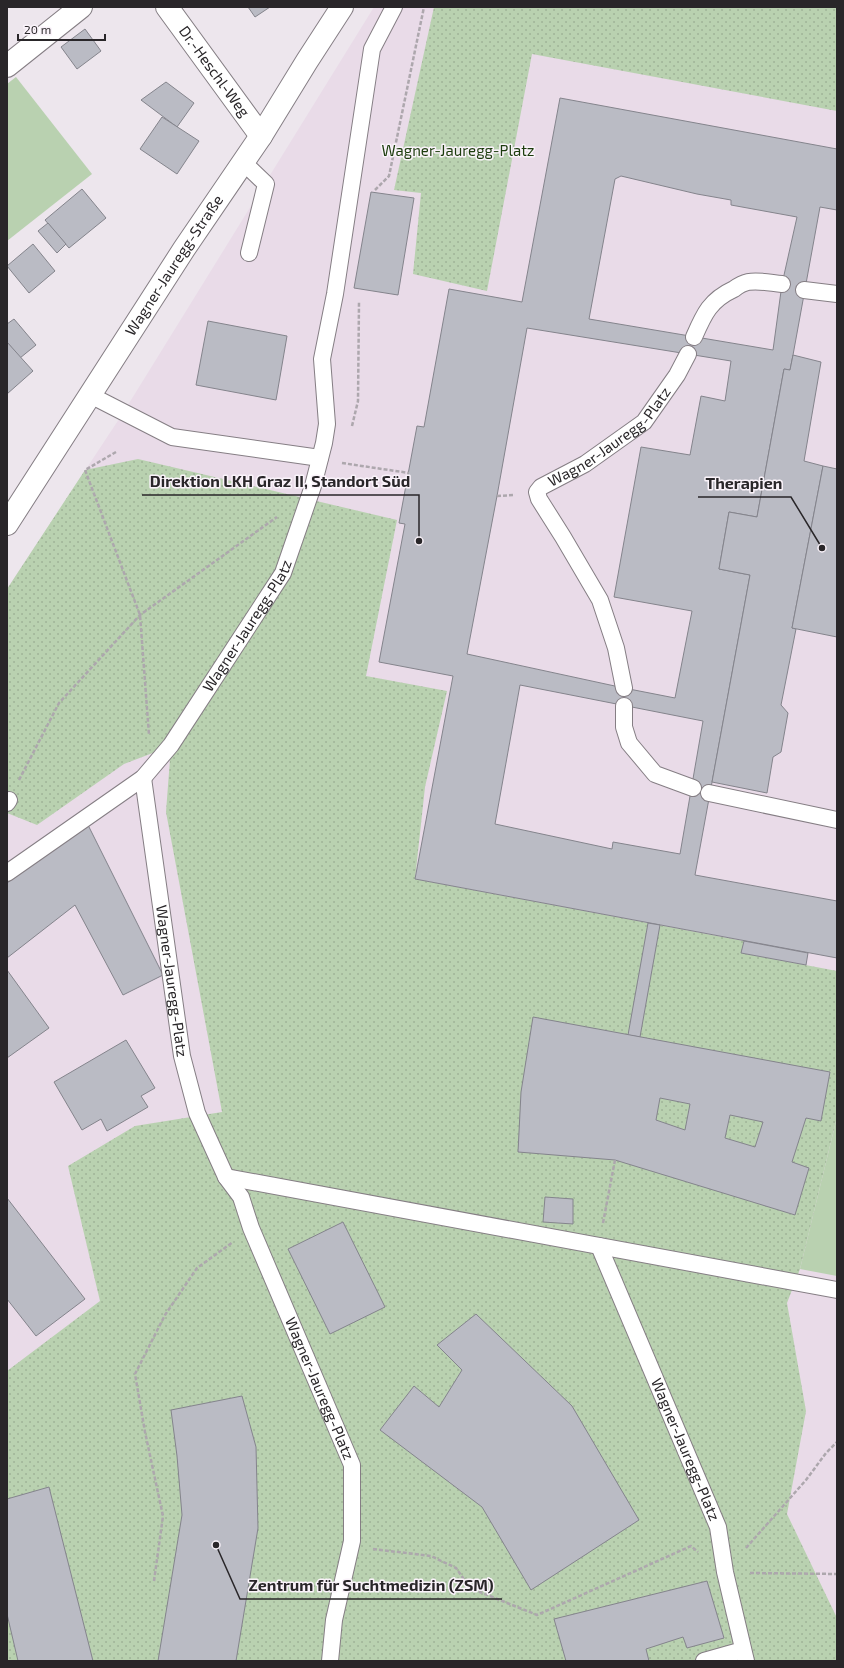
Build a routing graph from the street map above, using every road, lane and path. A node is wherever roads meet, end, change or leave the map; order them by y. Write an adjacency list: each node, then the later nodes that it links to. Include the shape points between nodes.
1 (81, 7): 6 (main road)
2 (167, 7): 7 (main road, Dr.-Heschl-Weg)
3 (342, 7): 7 (main road, Wagner-Jauregg-Straße)
4 (394, 7): 21 (lane, Wagner-Jauregg-Platz, via 372,49 335,294 322,359 328,424)
5 (424, 7): 9 (path, via 389,176)
6 (7, 66)
7 (261, 136): 8 (main road, Wagner-Jauregg-Straße)
8 (244, 162): 10 (lane, via 266,184); 17 (main road, Wagner-Jauregg-Straße, via 184,249)
9 (374, 192)
10 (249, 253)
11 (782, 284): 15 (lane, via 748,282 727,292 708,308)
12 (804, 290): 13 (lane)
13 (837, 294)
14 (359, 296): 18 (path, via 358,401)
15 (694, 337)
16 (688, 354): 27 (lane, Wagner-Jauregg-Platz, via 677,375 644,422 585,464 541,487 537,492 600,600 616,648)
17 (90, 395): 21 (lane, via 172,437); 25 (main road, Wagner-Jauregg-Straße)
18 (350, 433)
19 (116, 452): 26 (path, via 85,470)
20 (345, 456): 22 (path)
21 (320, 458): 22 (path); 29 (lane, Wagner-Jauregg-Platz, via 283,573 171,745)
22 (343, 464): 23 (path)
23 (408, 473)
24 (280, 514): 26 (path)
25 (7, 524)
26 (140, 615): 29 (path, via 149,735); 32 (path, via 59,703)
27 (624, 688)
28 (624, 706): 30 (lane, via 624,727 629,743 654,774)
29 (142, 778): 34 (lane, Wagner-Jauregg-Platz); 36 (lane, Wagner-Jauregg-Platz, via 182,1056 197,1113)
30 (693, 788)
31 (709, 793): 33 (lane)
32 (8, 801)
33 (837, 820)
34 (7, 873)
35 (615, 1160): 38 (path)
36 (226, 1177): 37 (lane, Wagner-Jauregg-Platz, via 241,1197); 38 (lane)
37 (251, 1228): 41 (lane, Wagner-Jauregg-Platz, via 352,1466); 44 (path, via 197,1268 165,1315 135,1374 163,1516)
38 (599, 1246): 39 (lane); 42 (lane, Wagner-Jauregg-Platz, via 718,1527)
39 (837, 1290)
40 (837, 1442): 42 (path)
41 (352, 1541): 42 (path, via 373,1549 431,1556 456,1568 470,1588 537,1615 691,1546); 46 (lane, Wagner-Jauregg-Platz, via 334,1620)
42 (725, 1572): 43 (path); 45 (lane, Wagner-Jauregg-Platz)
43 (837, 1574)
44 (154, 1581)
45 (745, 1655): 47 (lane)
46 (330, 1661)
47 (704, 1661)

